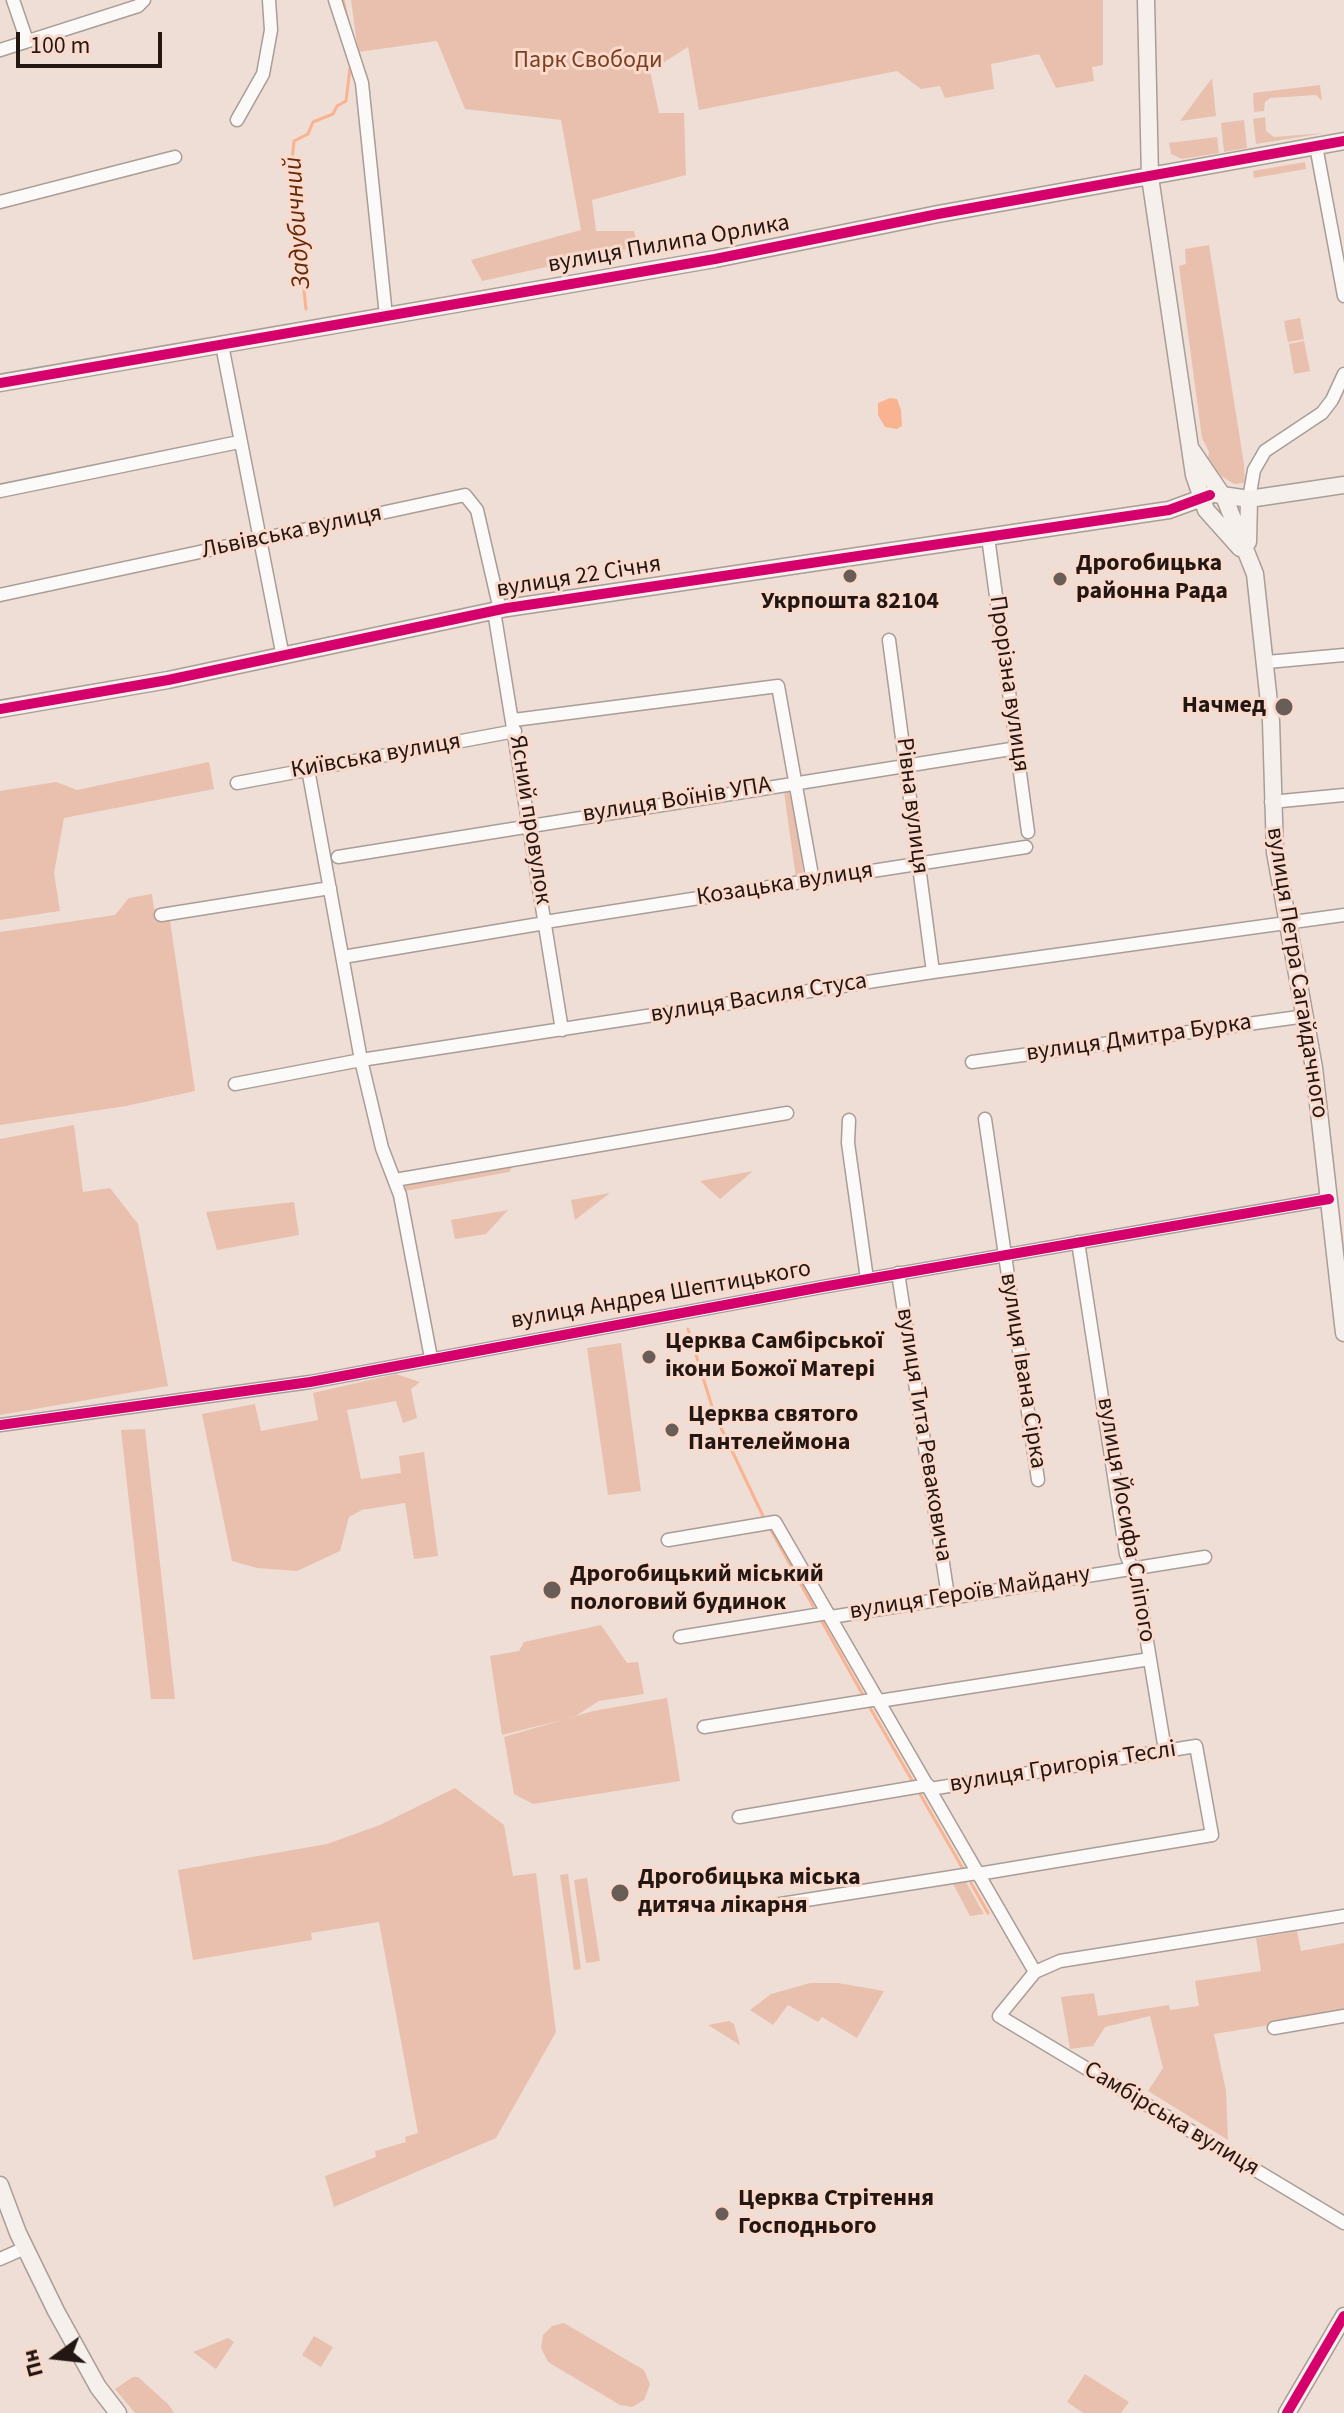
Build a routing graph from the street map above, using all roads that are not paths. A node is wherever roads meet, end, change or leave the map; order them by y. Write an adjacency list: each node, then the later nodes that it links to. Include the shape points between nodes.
1 (13, 0): 6 (street)
2 (144, 0): 6 (street)
3 (269, 0): 8 (street, via 271,30 263,74)
4 (335, 0): 15 (street, via 362,83)
5 (1146, 0): 12 (main road)
6 (27, 41): 7 (street)
7 (0, 50)
8 (237, 120)
9 (1344, 141): 10 (main road, вулиця Пилипа Орлика)
10 (1316, 146): 12 (main road, вулиця Пилипа Орлика); 14 (street)
11 (175, 157): 13 (street)
12 (1150, 177): 15 (main road, вулиця Пилипа Орлика); 20 (main road)
13 (0, 202)
14 (1344, 296)
15 (386, 316): 16 (main road, вулиця Пилипа Орлика)
16 (222, 345): 18 (main road, вулиця Пилипа Орлика); 19 (street)
17 (1344, 374): 24 (street, via 1322,413 1265,451 1254,470)
18 (0, 383)
19 (239, 442): 23 (street); 28 (street)
20 (1191, 449): 21 (main road); 25 (main road)
21 (1194, 475): 25 (main road); 26 (main road, via 1184,496)
22 (1344, 485): 24 (main road)
23 (0, 491)
24 (1249, 499): 25 (main road); 29 (main road, вулиця Петра Сагайдачного)
25 (1215, 506): 26 (main road, вулиця 22 Січня); 29 (main road)
26 (1169, 510): 27 (main road, вулиця 22 Січня)
27 (988, 537): 31 (main road, вулиця 22 Січня); 38 (street, Прорізна вулиця)
28 (259, 540): 30 (street, Львівська вулиця); 31 (street, Львівська вулиця, via 465,495 477,510); 34 (street)
29 (1251, 560): 35 (main road, вулиця Петра Сагайдачного)
30 (0, 595)
31 (497, 610): 34 (main road, вулиця 22 Січня); 37 (street, Ясний провулок)
32 (889, 640): 39 (street, Рівна вулиця)
33 (1344, 655): 35 (street)
34 (283, 657): 36 (main road, вулиця 22 Січня)
35 (1267, 662): 44 (main road, вулиця Петра Сагайдачного)
36 (0, 709)
37 (514, 726): 40 (street, Київська вулиця); 41 (street, Київська вулиця, via 778,686); 45 (street, Ясний провулок)
38 (1017, 748): 39 (street, вулиця Воїнів УПА); 46 (street, Прорізна вулиця)
39 (907, 764): 41 (street, вулиця Воїнів УПА); 49 (street, Рівна вулиця)
40 (308, 769): 42 (street, Київська вулиця); 51 (street)
41 (797, 781): 45 (street, вулиця Воїнів УПА); 50 (street)
42 (237, 783)
43 (1344, 795): 44 (street)
44 (1271, 802): 54 (main road, вулиця Петра Сагайдачного)
45 (530, 825): 48 (street, вулиця Воїнів УПА); 55 (street, Ясний провулок)
46 (1028, 832)
47 (1026, 847): 49 (street, Козацька вулиця)
48 (338, 857)
49 (919, 864): 50 (street, Козацька вулиця); 57 (street, Рівна вулиця)
50 (813, 881): 55 (street, Козацька вулиця)
51 (330, 888): 52 (street); 56 (street)
52 (161, 915)
53 (1344, 915): 54 (street, вулиця Василя Стуса)
54 (1285, 922): 57 (street, вулиця Василя Стуса); 58 (main road, вулиця Петра Сагайдачного)
55 (545, 923): 56 (street, Козацька вулиця); 59 (street, Ясний провулок)
56 (343, 957): 60 (street)
57 (933, 972): 59 (street, вулиця Василя Стуса)
58 (1306, 1016): 61 (street, вулиця Дмитра Бурка); 67 (main road, вулиця Петра Сагайдачного)
59 (562, 1030): 60 (street, вулиця Василя Стуса)
60 (361, 1060): 62 (street, вулиця Василя Стуса); 66 (street)
61 (972, 1062)
62 (235, 1084)
63 (787, 1113): 66 (street)
64 (985, 1119): 69 (street, вулиця Івана Сірка)
65 (849, 1120): 71 (street)
66 (395, 1180): 73 (street)
67 (1329, 1199): 68 (street, вулиця Андрея Шептицького); 72 (main road, вулиця Петра Сагайдачного)
68 (1078, 1242): 69 (street, вулиця Андрея Шептицького); 78 (street, вулиця Йосифа Сліпого)
69 (1004, 1256): 70 (street, вулиця Андрея Шептицького); 75 (street, вулиця Івана Сірка)
70 (898, 1273): 71 (street, вулиця Андрея Шептицького); 79 (street, вулиця Тита Реваковича)
71 (867, 1279): 73 (street, вулиця Андрея Шептицького)
72 (1344, 1333)
73 (431, 1358): 74 (street, вулиця Андрея Шептицького, via 301,1383)
74 (0, 1425)
75 (1038, 1480)
76 (668, 1540): 80 (street, via 775,1522)
77 (1205, 1557): 78 (street, вулиця Героїв Майдану)
78 (1131, 1568): 79 (street, вулиця Героїв Майдану); 82 (street, вулиця Йосифа Сліпого)
79 (948, 1596): 80 (street, вулиця Героїв Майдану)
80 (830, 1615): 81 (street, вулиця Героїв Майдану); 83 (street)
81 (680, 1637)
82 (1150, 1659): 83 (street); 85 (street, вулиця Йосифа Сліпого)
83 (878, 1700): 84 (street); 86 (street)
84 (704, 1727)
85 (1165, 1750): 86 (street, вулиця Григорія Теслі); 88 (street, вулиця Григорія Теслі, via 1196,1746 1212,1835)
86 (929, 1787): 87 (street, вулиця Григорія Теслі); 88 (street)
87 (739, 1817)
88 (977, 1873): 89 (street); 91 (street)
89 (768, 1906)
90 (1344, 1916): 91 (street, via 1080,1956)
91 (1035, 1972): 95 (street, Самбірська вулиця, via 999,2016)
92 (1344, 2016): 93 (street)
93 (1274, 2028)
94 (0, 2185): 96 (main road)
95 (1344, 2223)
96 (25, 2248): 97 (street); 99 (main road, via 81,2357)
97 (0, 2259)
98 (1344, 2316): 100 (main road)
99 (118, 2413)
100 (1287, 2413)

